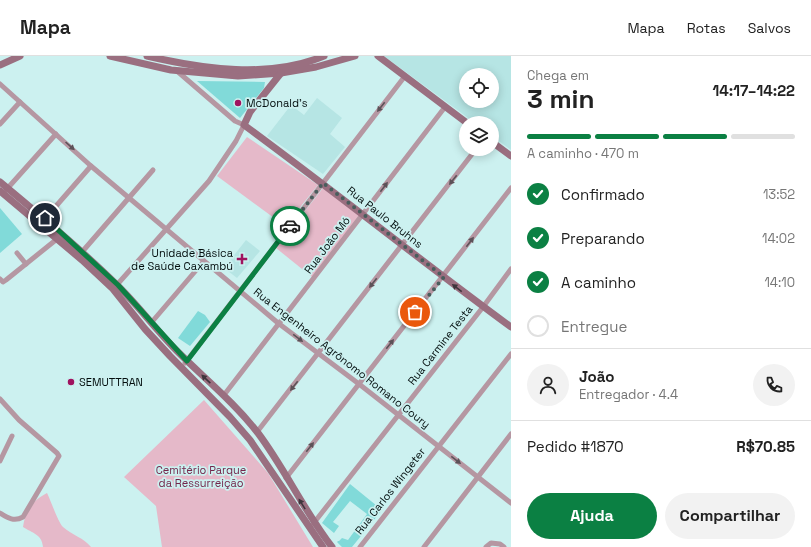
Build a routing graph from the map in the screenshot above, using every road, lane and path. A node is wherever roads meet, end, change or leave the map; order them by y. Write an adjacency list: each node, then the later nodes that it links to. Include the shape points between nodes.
1 (20, 56): 9 (main road)
2 (110, 56): 11 (main road)
3 (147, 56): 8 (main road)
4 (186, 56): 10 (main road)
5 (324, 56): 10 (main road, via 296,64 252,69)
6 (355, 56): 12 (main road)
7 (378, 56): 13 (main road)
8 (177, 59): 10 (main road); 11 (main road)
9 (0, 65)
10 (190, 65)
11 (174, 71): 12 (main road, via 238,76); 19 (street, via 235,121)
12 (282, 73): 19 (main road, via 250,112)
13 (405, 76): 16 (main road); 27 (street, one-way to 27)
14 (0, 84): 15 (street, Rua Engenheiro Agrônomo Romano Coury)
15 (20, 102): 18 (street); 20 (street, Rua Engenheiro Agrônomo Romano Coury)
16 (445, 106): 17 (main road); 31 (street, Rua João Mó, one-way to 16)
17 (459, 117)
18 (0, 124)
19 (244, 125): 27 (main road, Rua Paulo Bruhns); 34 (street, via 209,181)
20 (56, 134): 24 (street, Rua Engenheiro Agrônomo Romano Coury, one-way to 24); 29 (street)
21 (499, 147): 23 (main road)
22 (471, 156): 36 (street, one-way to 36)
23 (511, 156)
24 (91, 166): 30 (street, Rua Engenheiro Agrônomo Romano Coury); 32 (street)
25 (153, 170): 30 (street)
26 (0, 182): 29 (main road)
27 (323, 183): 31 (main road, Rua Paulo Bruhns); 45 (street)
28 (511, 188): 42 (street, one-way to 28)
29 (3, 191): 32 (main road); 33 (main road)
30 (128, 197): 34 (street, Rua Engenheiro Agrônomo Romano Coury); 37 (street)
31 (363, 214): 36 (main road, Rua Paulo Bruhns); 48 (street, Rua João Mó)
32 (45, 218): 33 (street); 37 (main road)
33 (39, 225): 35 (main road)
34 (167, 230): 39 (street, Rua Engenheiro Agrônomo Romano Coury); 44 (street)
35 (57, 239): 40 (street); 44 (main road)
36 (402, 245): 42 (main road, Rua Paulo Bruhns); 50 (street, one-way to 50)
37 (82, 252): 44 (main road)
38 (17, 253): 40 (street)
39 (204, 261): 45 (street, Rua Engenheiro Agrônomo Romano Coury); 47 (street)
40 (26, 264): 43 (street, via 3,282)
41 (511, 269): 46 (street, Rua Carmine Testa)
42 (444, 277): 46 (main road, Rua Paulo Bruhns, one-way to 42); 54 (street, one-way to 42)
43 (0, 279)
44 (115, 287): 47 (main road); 53 (main road, via 145,329)
45 (240, 291): 48 (street, Rua Engenheiro Agrônomo Romano Coury); 52 (street)
46 (483, 307): 49 (main road, Rua Paulo Bruhns); 57 (street, Rua Carmine Testa)
47 (151, 323): 52 (main road)
48 (278, 323): 50 (street, Rua Engenheiro Agrônomo Romano Coury, one-way to 50); 55 (street, Rua João Mó)
49 (511, 328)
50 (319, 354): 54 (street, Rua Engenheiro Agrônomo Romano Coury); 58 (street, one-way to 58)
51 (511, 354): 61 (street, Rua Carlos Wingeter)
52 (187, 361): 53 (street); 55 (main road, one-way to 52)
53 (180, 368): 67 (main road, via 250,440)
54 (359, 384): 57 (street, Rua Engenheiro Agrônomo Romano Coury); 64 (street, one-way to 54)
55 (224, 395): 58 (main road)
56 (0, 399): 66 (street, via 59,456 23,517 12,520)
57 (398, 415): 61 (street, Rua Engenheiro Agrônomo Romano Coury); 67 (street, Rua Carmine Testa)
58 (257, 432): 64 (main road)
59 (511, 434): 63 (street)
60 (12, 436): 62 (street)
61 (438, 446): 63 (street, Rua Engenheiro Agrônomo Romano Coury, one-way to 63); 70 (street, Rua Carlos Wingeter)
62 (0, 461)
63 (478, 477): 65 (street, Rua Engenheiro Agrônomo Romano Coury); 71 (street)
64 (286, 478): 67 (main road, one-way to 64)
65 (511, 503)
66 (0, 513)
67 (312, 524): 68 (main road); 69 (main road)
68 (323, 547)
69 (332, 547)
70 (360, 547)
71 (424, 547)
72 (486, 547): 73 (street, via 491,543)
73 (504, 547)

